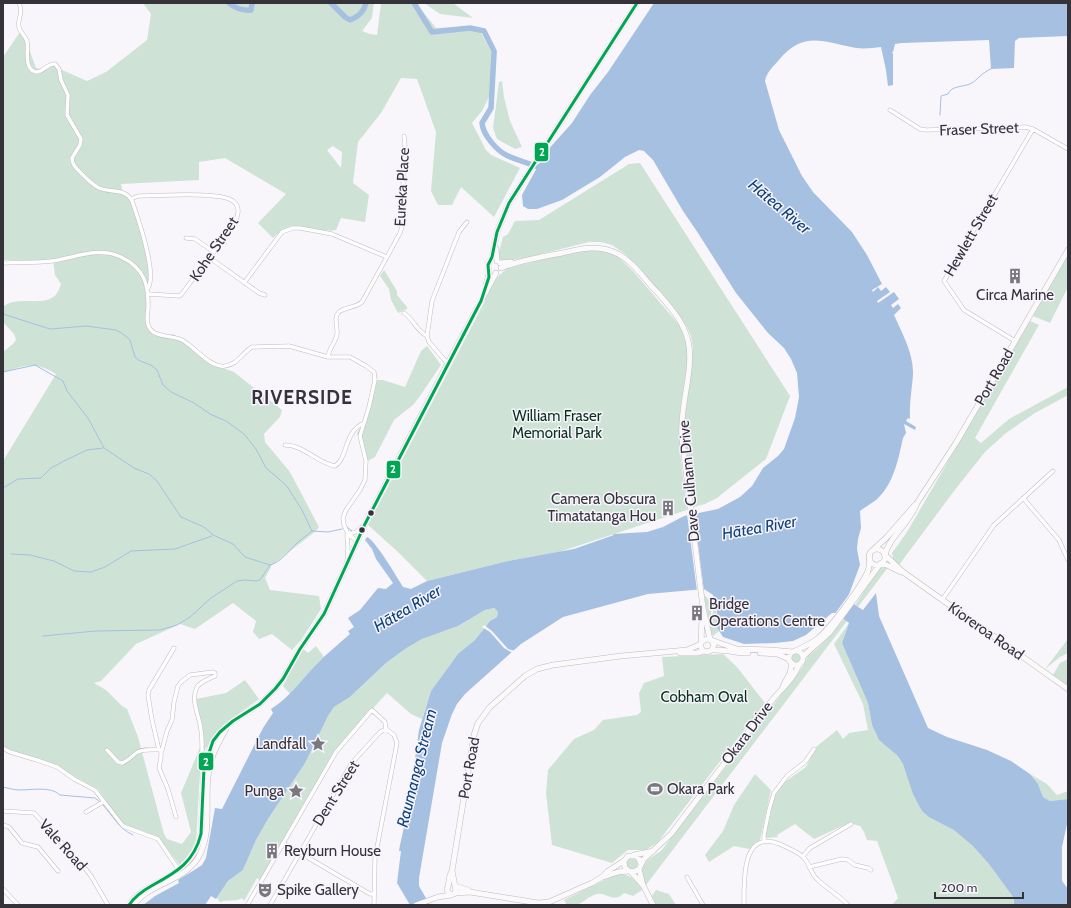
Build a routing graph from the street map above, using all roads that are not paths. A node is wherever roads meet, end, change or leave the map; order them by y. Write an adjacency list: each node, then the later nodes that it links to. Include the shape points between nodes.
1 (19, 3): 7 (street, via 22,14 19,27 27,42 29,66 37,72 56,64 68,94 67,115 81,139 72,158 73,165 97,187 126,194)
2 (637, 3): 9 (main road, via 509,203)
3 (890, 110): 4 (street, Fraser Street, via 920,129 926,130 1021,127)
4 (1033, 129): 6 (street, Fraser Street); 29 (street, Hewlett Street, via 944,281 964,310)
5 (404, 136): 13 (street, Eureka Place, via 404,221)
6 (1068, 149)
7 (131, 198): 12 (street, Kohe Street, via 196,194 232,200 238,208 238,215); 20 (street, via 146,247)
8 (467, 222): 28 (street, via 459,232 434,294)
9 (499, 228): 15 (main road); 17 (main road, via 496,252)
10 (186, 238): 12 (street, via 195,239)
11 (1068, 250): 29 (main road, Port Road)
12 (214, 252): 14 (street, Kohe Street)
13 (387, 257): 22 (street, via 332,234 293,228 282,232); 30 (street, Eureka Place, via 362,302 341,311 337,316 337,334)
14 (210, 258): 22 (street); 24 (street, Kohe Street, via 181,295)
15 (490, 262): 17 (main road, Dave Culham Drive); 18 (main road)
16 (3, 263): 21 (street, via 52,261 107,253 127,260)
17 (499, 264): 19 (main road); 49 (main road, Dave Culham Drive, via 587,248 601,248 625,258 679,318 686,332 690,351 681,421)
18 (489, 271): 19 (main road); 26 (main road)
19 (496, 273): 26 (main road)
20 (150, 274): 21 (street); 23 (street)
21 (142, 275): 23 (street)
22 (244, 283): 25 (street)
23 (148, 288): 24 (street)
24 (149, 294): 30 (street, via 147,319 150,329 157,334 182,340 217,366 234,363 249,349 257,346 289,346)
25 (265, 295)
26 (481, 301): 31 (main road)
27 (404, 313): 28 (street)
28 (427, 336): 31 (street)
29 (1015, 341): 36 (main road, Port Road, via 956,443)
30 (328, 357): 32 (street, via 354,358 374,372 375,380)
31 (448, 364): 37 (main road)
32 (364, 423): 33 (street, via 351,435 340,461 335,466 295,446); 38 (street, via 360,436 366,461 365,480 344,514)
33 (285, 445)
34 (1053, 471): 35 (street)
35 (1023, 498): 43 (street, via 1059,540); 48 (street, via 994,525)
36 (917, 503): 40 (main road, Port Road); 41 (main road, Port Road, via 914,513 888,545)
37 (365, 524): 38 (street, via 354,533); 39 (main road)
38 (346, 532): 39 (street, via 350,538); 45 (street)
39 (357, 541): 45 (main road)
40 (874, 550): 41 (main road, via 880,550); 42 (main road, Port Road)
41 (885, 555): 44 (main road, Port Road); 46 (main road, Kioreroa Road)
42 (870, 556): 44 (main road, via 872,562); 47 (main road, Port Road, via 868,570)
43 (1068, 560)
44 (881, 563): 46 (main road, Kioreroa Road); 47 (main road, Port Road)
45 (347, 564): 68 (main road, via 324,614 300,648 279,685 260,704 220,732 207,756)
46 (903, 572): 48 (main road, Kioreroa Road)
47 (858, 592): 50 (main road, Port Road)
48 (942, 600): 62 (main road, Kioreroa Road)
49 (702, 608): 51 (main road, Dave Culham Drive); 52 (main road, Dave Culham Drive)
50 (834, 624): 56 (main road, Port Road, via 811,644); 58 (main road, Port Road, via 821,642)
51 (711, 640): 52 (main road, via 705,639); 54 (main road, via 714,644); 56 (main road, via 737,649)
52 (701, 643): 55 (main road); 57 (main road, Port Road, via 686,650)
53 (174, 648): 67 (street, via 148,695)
54 (712, 650): 55 (main road); 59 (main road, via 772,653)
55 (704, 651): 57 (main road, Port Road)
56 (794, 651): 58 (main road); 59 (main road, via 790,655)
57 (659, 652): 86 (main road, Port Road, via 542,668 525,676 490,707 478,723 474,735)
58 (803, 657): 60 (main road)
59 (791, 661): 60 (main road); 61 (main road, Okara Drive, via 790,673)
60 (799, 664): 61 (main road, Okara Drive, via 794,675)
61 (781, 688): 77 (main road, Okara Drive, via 671,834)
62 (1068, 689)
63 (386, 729): 76 (street, via 386,722 372,710 336,752); 78 (street, Dent Street, via 380,732 351,764); 96 (street, via 394,735 396,745 375,858)
64 (3, 748): 69 (street, via 57,767 95,790)
65 (814, 749): 75 (street, via 805,762 787,776 774,793)
66 (107, 750): 67 (street, via 122,763 137,752)
67 (160, 750): 68 (street, via 163,749 172,720 178,686 190,675 213,672 215,676 198,685 195,694 201,729 202,762); 72 (street, via 159,768)
68 (207, 769): 87 (main road, via 200,842)
69 (103, 802): 71 (street); 87 (street, via 123,826 158,839)
70 (3, 811): 105 (street, Vale Road, via 34,813 84,867)
71 (86, 812)
72 (176, 817)
73 (852, 824): 80 (street, via 810,848)
74 (3, 825): 85 (street, via 9,827 22,843 40,849)
75 (764, 842): 80 (street, via 777,843); 112 (street, via 752,849 747,860)
76 (283, 843): 78 (street); 101 (street)
77 (652, 851): 79 (main road, Okara Drive); 82 (main road, Okara Drive)
78 (300, 853): 96 (street); 108 (street, Dent Street)
79 (633, 855): 81 (main road); 82 (main road, via 639,859)
80 (802, 856): 83 (street)
81 (624, 861): 88 (main road, via 624,866); 89 (main road)
82 (640, 866): 88 (main road, via 637,871); 91 (main road)
83 (810, 867): 84 (street, via 842,859); 113 (street, via 816,878)
84 (871, 870)
85 (58, 871)
86 (452, 871): 92 (main road, Port Road); 93 (main road, Port Road)
87 (180, 872): 106 (main road, via 138,895); 107 (main road, via 142,896)
88 (630, 872): 89 (main road, via 618,872); 91 (main road)
89 (602, 877): 99 (main road)
90 (687, 877): 111 (street)
91 (643, 885): 103 (main road)
92 (455, 886): 93 (main road); 95 (main road); 97 (main road, Port Road)
93 (447, 888): 97 (main road, via 448,892); 98 (main road)
94 (3, 889): 104 (street)
95 (470, 892): 97 (main road); 100 (main road)
96 (373, 894): 102 (street)
97 (453, 894): 98 (main road)
98 (438, 896): 109 (main road)
99 (556, 900): 100 (main road); 110 (main road)
100 (528, 903)
101 (248, 904)
102 (374, 904)
103 (652, 904)
104 (18, 905)
105 (108, 905)
106 (129, 905)
107 (134, 905)
108 (270, 905)
109 (416, 905)
110 (549, 905)
111 (703, 905)
112 (744, 905)
113 (848, 905)

